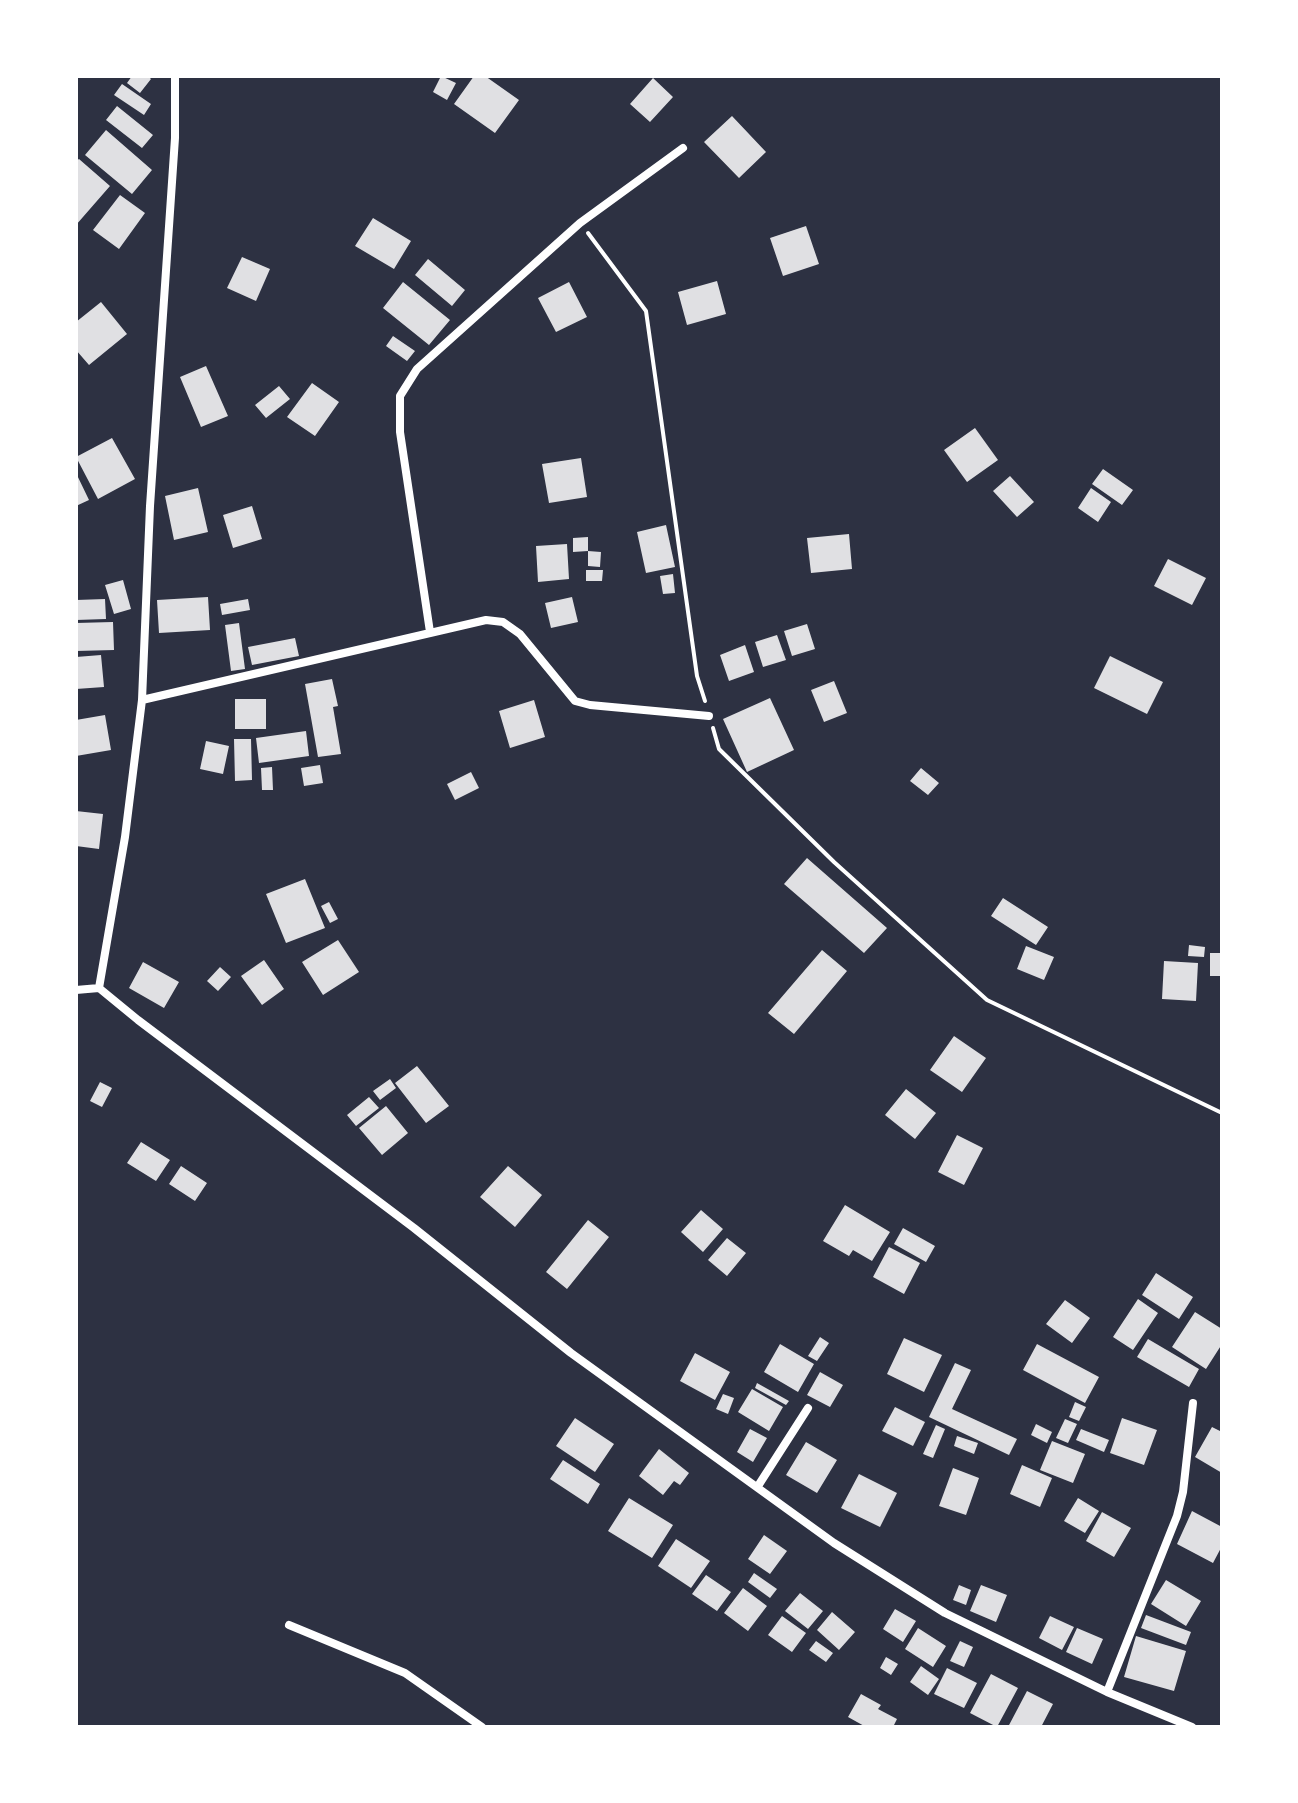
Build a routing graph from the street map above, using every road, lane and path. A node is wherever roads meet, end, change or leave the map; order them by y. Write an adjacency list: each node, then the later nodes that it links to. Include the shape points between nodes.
1 (175, 76): 5 (street)
2 (683, 148): 3 (street)
3 (580, 223): 4 (street, via 417,369 400,396 400,432); 6 (path, via 646,311 697,676)
4 (430, 632): 5 (street); 6 (street, via 486,620 503,622 520,634 575,701)
5 (142, 700): 7 (street)
6 (709, 716): 9 (path, via 719,749 987,1000)
7 (99, 988): 8 (street); 12 (street, via 571,1353)
8 (76, 990)
9 (1222, 1113)
10 (1193, 1403): 14 (street, via 1177,1516)
11 (808, 1408): 12 (street)
12 (758, 1486): 14 (street, via 834,1543 945,1613)
13 (289, 1625): 15 (street, via 405,1673)
14 (1107, 1692): 16 (street)
15 (482, 1727)
16 (1192, 1727)

